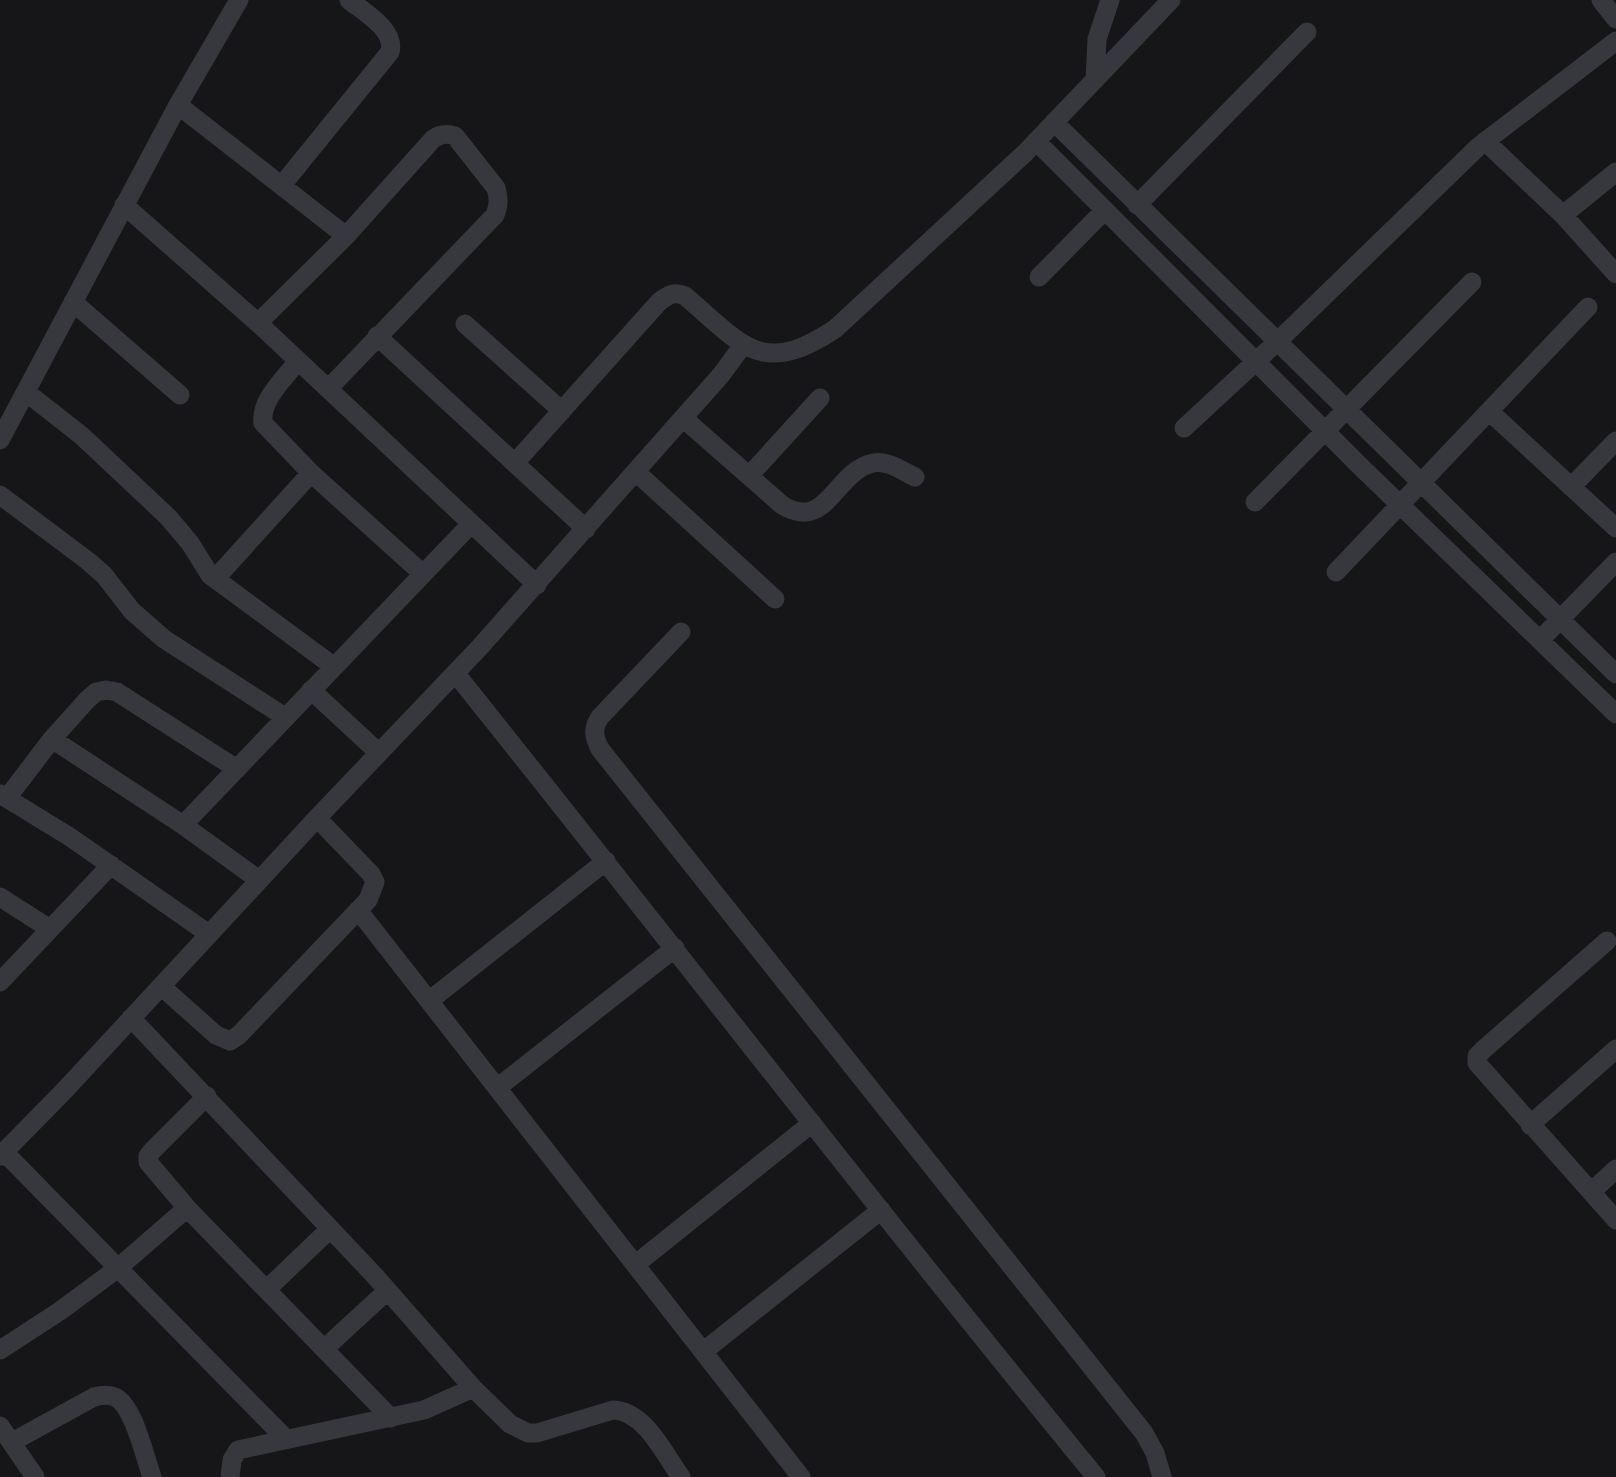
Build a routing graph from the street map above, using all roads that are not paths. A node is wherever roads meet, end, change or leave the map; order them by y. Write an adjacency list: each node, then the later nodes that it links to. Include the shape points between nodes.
1 (239, 0): 10 (street)
2 (349, 0): 15 (street, via 390,38 390,52)
3 (1110, 0): 9 (street, via 1097,39)
4 (1171, 0): 9 (street)
5 (1601, 0): 6 (street)
6 (1616, 19)
7 (1307, 32): 17 (street)
8 (1616, 41): 13 (street)
9 (1095, 80): 11 (street)
10 (178, 105): 15 (street); 16 (street)
11 (1054, 122): 12 (street); 17 (street)
12 (1036, 141): 18 (street); 30 (street, via 904,267 815,343 774,355)
13 (1482, 144): 19 (street); 29 (street)
14 (1616, 172): 19 (street)
15 (282, 185): 20 (street)
16 (124, 205): 24 (street); 26 (street)
17 (1137, 205): 29 (street)
18 (1104, 211): 22 (street); 32 (street)
19 (1563, 215): 21 (street)
20 (346, 236): 26 (street); 28 (street, via 439,135 455,136 499,197 495,215)
21 (1614, 269)
22 (1039, 277)
23 (1472, 282): 38 (street)
24 (73, 302): 34 (street); 35 (street)
25 (1588, 307): 40 (street)
26 (258, 323): 31 (street)
27 (465, 324): 39 (street)
28 (377, 336): 33 (street); 46 (street)
29 (1278, 341): 32 (street); 38 (street)
30 (743, 345): 39 (street, via 685,296 668,295); 41 (street)
31 (298, 361): 33 (street); 48 (street, via 262,414 270,432)
32 (1255, 362): 42 (street); 43 (street)
33 (328, 389): 56 (street)
34 (26, 392): 37 (street); 62 (street, via 82,436 168,517)
35 (180, 394)
36 (820, 398): 49 (street)
37 (8, 407): 44 (street)
38 (1347, 410): 43 (street); 51 (street)
39 (562, 411): 46 (street)
40 (1490, 412): 51 (street); 52 (street)
41 (682, 418): 47 (street); 49 (street)
42 (1184, 428)
43 (1326, 432): 54 (street); 55 (street)
44 (0, 440)
45 (1616, 440): 52 (street)
46 (515, 463): 58 (street)
47 (636, 472): 58 (street); 64 (street)
48 (311, 473): 61 (street); 62 (street)
49 (749, 476): 50 (street, via 782,505 801,514 814,512 860,468 875,462 891,464)
50 (915, 477)
51 (1420, 481): 55 (street); 65 (street)
52 (1571, 486): 57 (street)
53 (0, 495): 73 (street, via 104,575 132,611 164,639)
54 (1255, 502)
55 (1399, 503): 60 (street); 67 (street)
56 (471, 524): 61 (street); 63 (street)
57 (1616, 528)
58 (586, 529): 63 (street)
59 (1616, 562): 65 (street)
60 (1336, 572)
61 (423, 573): 68 (street)
62 (215, 579): 68 (street)
63 (537, 585): 69 (street)
64 (775, 599)
65 (1561, 619): 67 (street); 70 (street)
66 (681, 632): 123 (street, via 595,724 600,749 1144,1433)
67 (1540, 640): 72 (street)
68 (333, 666): 71 (street)
69 (456, 674): 75 (street); 80 (street)
70 (1616, 674)
71 (311, 690): 73 (street); 75 (street)
72 (1616, 715)
73 (285, 717): 76 (street)
74 (52, 739): 76 (street, via 87,700 106,690 117,692); 77 (street); 79 (street)
75 (379, 753): 78 (street)
76 (237, 769): 79 (street)
77 (3, 796): 81 (street)
78 (317, 818): 82 (street); 84 (street, via 375,882)
79 (183, 825): 82 (street)
80 (606, 861): 88 (street); 91 (street)
81 (111, 865): 85 (street); 86 (street)
82 (259, 880): 86 (street)
83 (0, 897): 85 (street)
84 (358, 910): 90 (street, via 230,1041 216,1035); 91 (street)
85 (50, 929): 89 (street)
86 (209, 934): 90 (street)
87 (1608, 941): 97 (street, via 1477,1056 1482,1071)
88 (675, 948): 94 (street); 96 (street)
89 (0, 982)
90 (161, 986): 92 (street)
91 (429, 1001): 94 (street)
92 (131, 1018): 95 (street); 98 (street)
93 (1616, 1049): 97 (street)
94 (497, 1088): 105 (street)
95 (207, 1096): 101 (street, via 148,1156 152,1168); 104 (street)
96 (813, 1123): 102 (street); 105 (street)
97 (1530, 1125): 100 (street)
98 (2, 1154): 106 (street)
99 (1616, 1169): 100 (street)
100 (1591, 1192): 103 (street)
101 (187, 1208): 106 (street); 107 (street)
102 (881, 1210): 111 (street); 122 (street)
103 (1616, 1220)
104 (330, 1229): 107 (street); 108 (street)
105 (636, 1264): 111 (street)
106 (118, 1268): 110 (street); 115 (street)
107 (267, 1289): 109 (street)
108 (387, 1291): 109 (street); 112 (street)
109 (324, 1349): 113 (street)
110 (0, 1350)
111 (704, 1351): 121 (street)
112 (473, 1388): 113 (street, via 432,1407); 120 (street, via 510,1424 528,1433 613,1410 633,1415)
113 (391, 1418): 115 (street)
114 (0, 1426): 116 (street)
115 (286, 1439): 119 (street, via 238,1450)
116 (12, 1442): 117 (street); 118 (street, via 94,1397 115,1397 131,1416)
117 (35, 1477)
118 (152, 1477)
119 (230, 1477)
120 (681, 1477)
121 (802, 1477)
122 (1097, 1477)
123 (1162, 1477)

